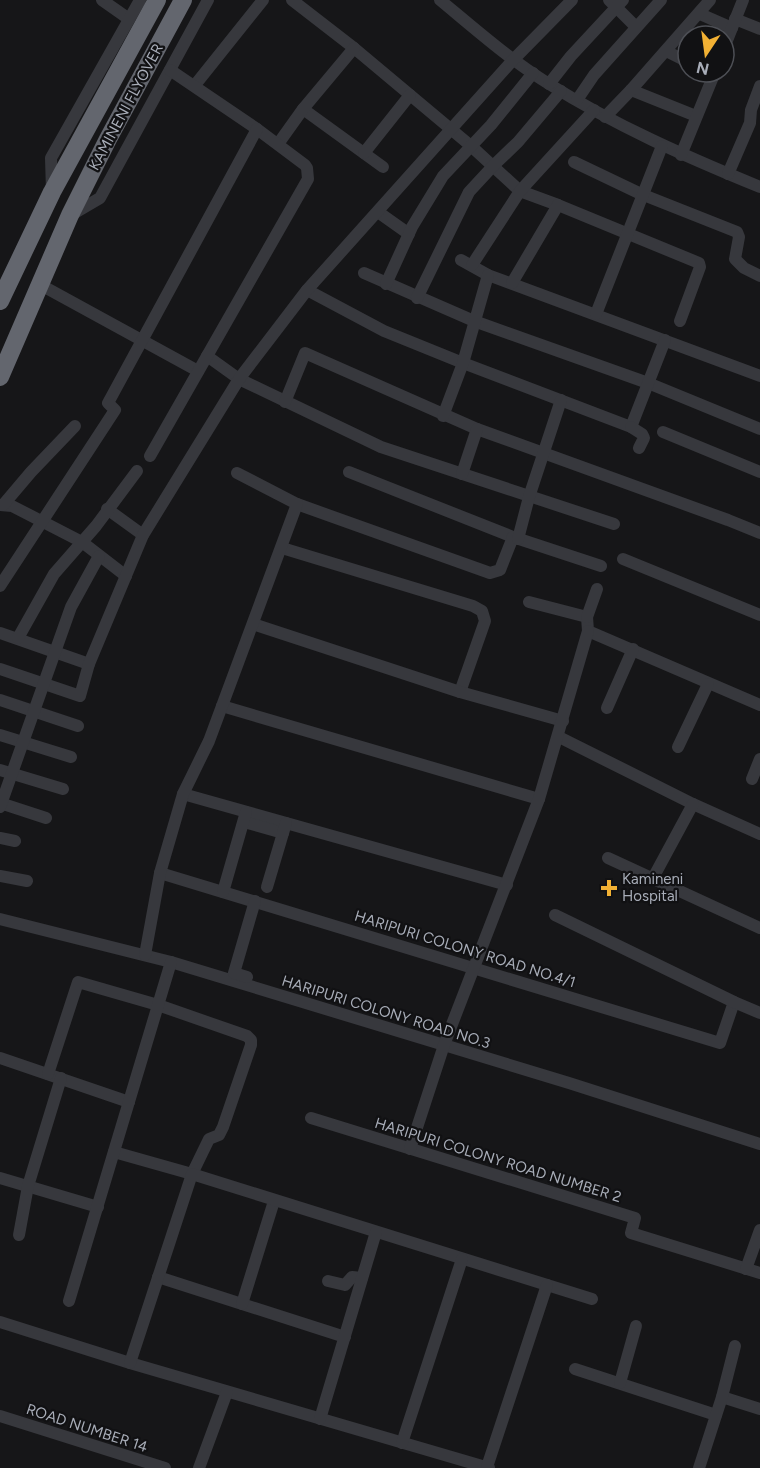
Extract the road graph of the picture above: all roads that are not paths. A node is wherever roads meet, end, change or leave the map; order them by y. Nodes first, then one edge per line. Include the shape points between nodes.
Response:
1 (102, 0) edge
2 (140, 0) edge
3 (157, 0) edge
4 (183, 0) edge
5 (208, 0) edge
6 (262, 0) edge
7 (292, 0) edge
8 (440, 0) edge
9 (572, 0) edge
10 (661, 0) edge
11 (710, 0) edge
12 (743, 0) edge
13 (616, 2) edge
14 (700, 14) junction
15 (129, 19) junction
16 (734, 23) junction
17 (636, 27) junction
18 (760, 29) edge
19 (354, 48) junction
20 (666, 51) junction
21 (676, 56) edge
22 (513, 60) junction
23 (170, 70) junction
24 (533, 73) junction
25 (549, 84) junction
26 (709, 84) edge
27 (195, 85) junction
28 (760, 86) edge
29 (631, 90) junction
30 (561, 91) junction
31 (410, 95) junction
32 (577, 100) junction
33 (303, 109) junction
34 (599, 114) junction
35 (696, 116) junction
36 (755, 124) edge
37 (257, 129) junction
38 (452, 129) junction
39 (278, 144) junction
40 (471, 146) junction
41 (662, 146) junction
42 (364, 153) junction
43 (681, 155) junction
44 (574, 162) dead end
45 (494, 165) junction
46 (383, 168) dead end
47 (728, 174) junction
48 (760, 187) edge
49 (520, 191) junction
50 (52, 192) junction
51 (641, 194) junction
52 (558, 205) junction
53 (378, 212) junction
54 (70, 215) junction
55 (409, 234) junction
56 (628, 234) junction
57 (364, 273) dead end
58 (488, 275) junction
59 (760, 276) edge
60 (512, 283) junction
61 (39, 284) junction
62 (386, 284) junction
63 (2, 288) edge
64 (307, 290) junction
65 (417, 298) junction
66 (596, 314) junction
67 (474, 321) junction
68 (680, 321) dead end
69 (665, 340) junction
70 (141, 341) junction
71 (207, 356) junction
72 (463, 363) junction
73 (198, 371) junction
74 (760, 376) edge
75 (0, 377) edge
76 (238, 379) junction
77 (648, 383) junction
78 (561, 400) junction
79 (285, 402) junction
80 (443, 416) junction
81 (75, 426) dead end
82 (631, 427) junction
83 (477, 429) junction
84 (760, 429) edge
85 (663, 432) dead end
86 (639, 448) dead end
87 (543, 453) junction
88 (150, 456) dead end
89 (137, 471) dead end
90 (349, 472) dead end
91 (760, 472) edge
92 (237, 473) dead end
93 (462, 474) junction
94 (529, 497) junction
95 (297, 504) junction
96 (2, 505) edge
97 (107, 509) junction
98 (41, 520) junction
99 (614, 524) dead end
100 (760, 533) edge
101 (143, 535) junction
102 (516, 538) junction
103 (82, 542) junction
104 (282, 548) junction
105 (99, 556) junction
106 (623, 559) dead end
107 (602, 566) dead end
108 (126, 576) junction
109 (0, 586) edge
110 (597, 589) dead end
111 (529, 602) dead end
112 (760, 615) edge
113 (587, 617) junction
114 (253, 624) junction
115 (588, 631) junction
116 (0, 633) edge
117 (18, 638) junction
118 (633, 650) junction
119 (55, 653) junction
120 (88, 664) junction
121 (0, 669) edge
122 (43, 684) junction
123 (708, 684) junction
124 (460, 692) junction
125 (0, 700) edge
126 (760, 705) edge
127 (222, 706) junction
128 (607, 708) dead end
129 (34, 712) junction
130 (563, 721) junction
131 (78, 726) dead end
132 (0, 735) edge
133 (559, 737) junction
134 (24, 741) junction
135 (678, 747) dead end
136 (71, 757) dead end
137 (760, 759) edge
138 (6, 772) edge
139 (752, 779) dead end
140 (63, 789) dead end
141 (183, 794) junction
142 (539, 800) junction
143 (693, 804) junction
144 (0, 805) edge
145 (245, 817) junction
146 (46, 818) dead end
147 (284, 828) junction
148 (760, 834) edge
149 (0, 838) edge
150 (15, 841) dead end
151 (608, 858) dead end
152 (159, 873) junction
153 (0, 876) edge
154 (653, 878) junction
155 (27, 882) dead end
156 (507, 885) junction
157 (267, 888) dead end
158 (223, 892) junction
159 (255, 901) junction
160 (555, 915) dead end
161 (0, 919) edge
162 (760, 928) edge
163 (145, 955) junction
164 (171, 963) junction
165 (473, 967) junction
166 (233, 977) junction
167 (270, 984) dead end
168 (734, 1002) junction
169 (158, 1005) junction
170 (760, 1013) edge
171 (444, 1045) junction
172 (0, 1058) edge
173 (48, 1074) junction
174 (61, 1078) junction
175 (129, 1102) junction
176 (311, 1118) dead end
177 (760, 1144) edge
178 (410, 1149) junction
179 (114, 1152) junction
180 (192, 1174) junction
181 (0, 1178) edge
182 (28, 1186) junction
183 (274, 1202) junction
184 (98, 1207) junction
185 (760, 1230) edge
186 (376, 1232) junction
187 (19, 1235) dead end
188 (462, 1259) junction
189 (746, 1269) junction
190 (760, 1273) edge
191 (158, 1276) junction
192 (362, 1278) junction
193 (328, 1281) dead end
194 (547, 1285) junction
195 (592, 1299) dead end
196 (69, 1301) dead end
197 (242, 1304) junction
198 (0, 1322) edge
199 (636, 1326) dead end
200 (345, 1337) junction
201 (735, 1346) dead end
202 (130, 1363) junction
203 (575, 1369) dead end
204 (620, 1383) junction
205 (227, 1392) junction
206 (722, 1397) junction
207 (760, 1409) edge
208 (716, 1415) junction
209 (0, 1416) edge
210 (320, 1419) junction
211 (402, 1443) junction
212 (165, 1468) edge
213 (199, 1468) edge
214 (488, 1468) edge
215 (699, 1468) edge

1 - 15 street
2 - 15 street
3 - 50 highway, KAMINENI FLYOVER
4 - 54 highway, KAMINENI FLYOVER
5 - 23 street
6 - 27 street
7 - 19 street
8 - 22 street
9 - 22 street
10 - 17 street
11 - 14 street
12 - 16 street
13 - 17 street
13 - 25 street
14 - 16 street
14 - 20 street
15 - 50 street via 51,158
16 - 18 street
17 - 32 street
19 - 31 street
19 - 33 street
20 - 21 street
20 - 29 street
22 - 24 street
22 - 38 street
23 - 27 street
23 - 54 street via 100,198
24 - 25 street
24 - 40 street
25 - 30 street
26 - 35 street
27 - 37 street
28 - 36 street via 751,110
29 - 34 street
29 - 35 street
30 - 32 street
30 - 45 street
31 - 38 street
31 - 42 street
32 - 34 street
33 - 39 street
33 - 42 street
34 - 41 street
34 - 49 street
35 - 43 street
36 - 47 street
37 - 39 street
37 - 70 street
38 - 40 street
38 - 53 street
39 - 71 street via 307,168 308,179
40 - 45 street
40 - 55 street via 443,176
41 - 43 street
41 - 51 street
42 - 46 street
43 - 47 street
44 - 51 street
45 - 49 street
45 - 65 street via 469,192
47 - 48 street
49 - 52 street
49 - 58 street via 466,263
50 - 63 highway, KAMINENI FLYOVER
51 - 56 street
51 - 59 street via 736,232 739,237 735,259
52 - 56 street
52 - 60 street
53 - 55 street
53 - 64 street
54 - 61 highway, KAMINENI FLYOVER
55 - 62 street
56 - 66 street
56 - 68 street via 699,262
57 - 62 street
58 - 60 street
58 - 67 street
60 - 66 street
61 - 70 street
61 - 75 highway, KAMINENI FLYOVER
62 - 65 street
64 - 72 street via 384,331
64 - 76 street
65 - 67 street
66 - 69 street
67 - 72 street
67 - 77 street
69 - 74 street
69 - 77 street
70 - 73 street
70 - 98 street via 108,403 115,410
71 - 73 street
71 - 76 street
72 - 78 street
72 - 80 street
73 - 88 street
76 - 79 street
76 - 101 street
77 - 82 street
77 - 84 street
78 - 82 street
78 - 87 street
79 - 80 street via 305,353
79 - 93 street via 381,447
80 - 83 street
81 - 96 street
82 - 86 street via 644,438
83 - 87 street
83 - 93 street
85 - 91 street
87 - 94 street
87 - 100 street
89 - 97 street
90 - 102 street
92 - 95 street
93 - 94 street
94 - 99 street
94 - 102 street
95 - 102 street via 490,573 500,570
95 - 104 street
96 - 98 street
97 - 101 street
97 - 103 street
98 - 103 street
98 - 109 street
101 - 108 street
102 - 107 street
103 - 105 street
103 - 117 street via 54,574
104 - 114 street
104 - 124 street via 482,611 485,621
105 - 108 street
105 - 119 street via 71,607
106 - 112 street
108 - 120 street
110 - 113 street
111 - 113 street
113 - 115 street
114 - 124 street
114 - 127 street
115 - 118 street
115 - 130 street
116 - 117 street
117 - 119 street
118 - 123 street
118 - 128 street
119 - 120 street
119 - 122 street
120 - 122 street via 80,696
121 - 122 street
122 - 129 street
123 - 126 street
123 - 135 street
124 - 130 street
125 - 129 street
127 - 141 street
127 - 142 street
129 - 131 street
129 - 134 street
130 - 133 street
132 - 134 street
133 - 142 street
133 - 143 street
134 - 136 street
134 - 138 street
137 - 139 street
138 - 140 street
138 - 144 street
141 - 145 street
141 - 152 street
142 - 156 street
143 - 148 street
143 - 154 street
144 - 146 street
145 - 147 street
145 - 158 street
147 - 156 street
147 - 157 street
149 - 150 street
151 - 154 street
152 - 158 street, HARIPURI COLONY ROAD NO.4/1
152 - 163 street
153 - 155 street
154 - 162 street
156 - 165 street
158 - 159 street, HARIPURI COLONY ROAD NO.4/1
159 - 165 street, HARIPURI COLONY ROAD NO.4/1
159 - 166 street
160 - 168 street
161 - 163 street, HARIPURI COLONY ROAD NO.3
163 - 164 street, HARIPURI COLONY ROAD NO.3
164 - 166 street, HARIPURI COLONY ROAD NO.3
164 - 169 street
165 - 168 street, HARIPURI COLONY ROAD NO.4/1 via 720,1042
165 - 171 street
166 - 167 street
166 - 171 street, HARIPURI COLONY ROAD NO.3
168 - 170 street
169 - 173 street via 78,982
169 - 175 street
169 - 180 street via 251,1040 223,1127 219,1135 209,1139
171 - 177 street, HARIPURI COLONY ROAD NO.3
171 - 178 street
172 - 173 street
173 - 174 street
174 - 175 street
174 - 182 street
175 - 179 street
176 - 178 street, HARIPURI COLONY ROAD NUMBER 2
178 - 189 street, HARIPURI COLONY ROAD NUMBER 2 via 635,1218 631,1233
179 - 180 street
179 - 184 street
180 - 183 street
180 - 191 street
181 - 182 street
182 - 184 street
182 - 187 street
183 - 186 street
183 - 197 street
184 - 196 street
185 - 189 street
186 - 188 street
186 - 192 street
188 - 194 street
188 - 211 street
189 - 190 street, HARIPURI COLONY ROAD NUMBER 2
191 - 197 street
191 - 202 street
192 - 193 street via 352,1277 345,1285
192 - 200 street
194 - 195 street
194 - 214 street
197 - 200 street
198 - 202 street
199 - 204 street
200 - 210 street
201 - 206 street
202 - 205 street
203 - 204 street
204 - 208 street
205 - 210 street
205 - 213 street
206 - 207 street
206 - 208 street
208 - 215 street
209 - 212 street, ROAD NUMBER 14
210 - 211 street
211 - 214 street

